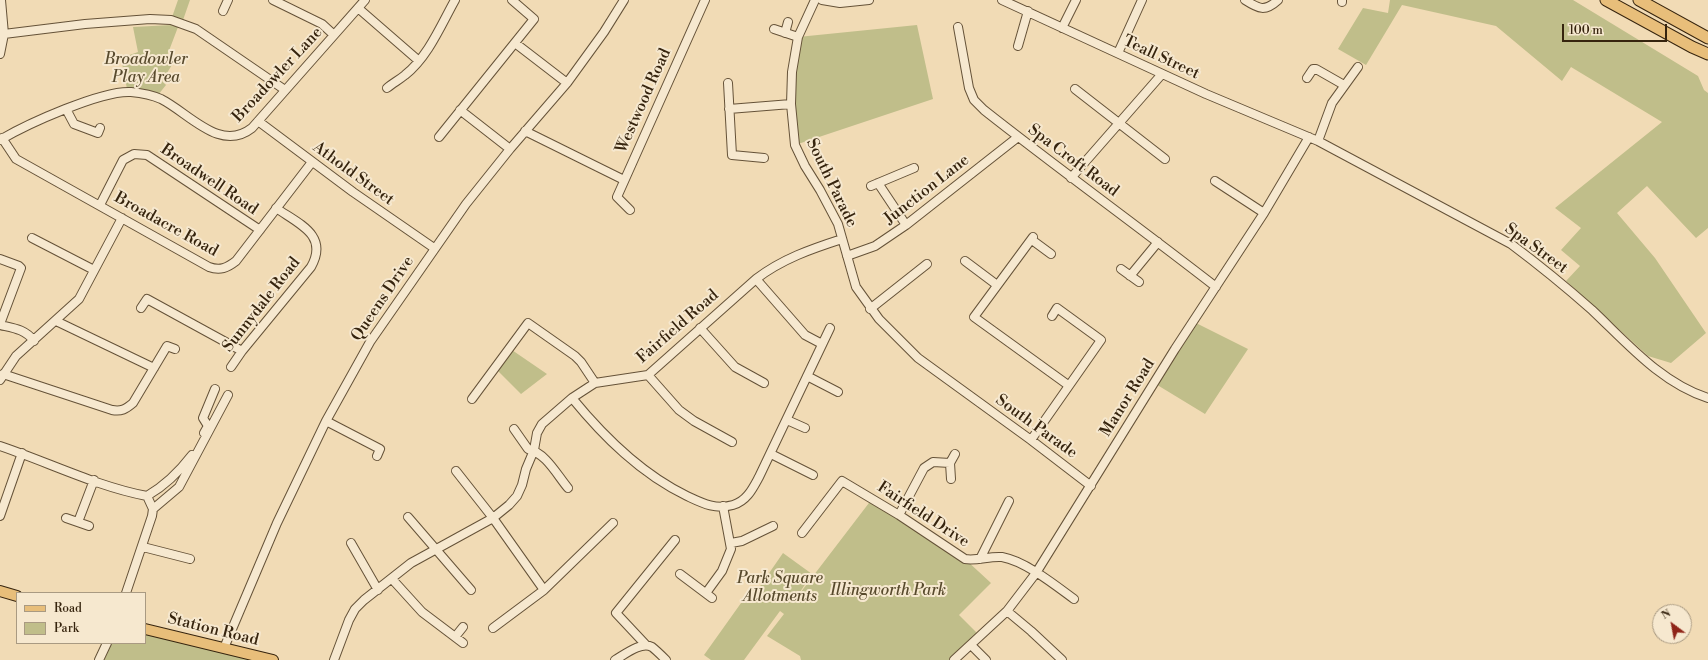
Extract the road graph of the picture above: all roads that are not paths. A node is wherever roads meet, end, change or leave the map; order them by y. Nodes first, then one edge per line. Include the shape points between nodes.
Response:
1 (1, 0) edge
2 (228, 0) edge
3 (272, 0) edge
4 (365, 0) edge
5 (456, 0) edge
6 (512, 0) edge
7 (624, 0) edge
8 (705, 0) edge
9 (815, 0) edge
10 (822, 0) edge
11 (869, 0) edge
12 (1002, 0) edge
13 (1076, 0) edge
14 (1142, 0) edge
15 (1245, 0) edge
16 (1278, 0) edge
17 (1606, 0) edge
18 (1639, 0) edge
19 (358, 8) junction
20 (223, 11) dead end
21 (1028, 11) junction
22 (788, 22) dead end
23 (958, 27) dead end
24 (1062, 28) junction
25 (774, 29) dead end
26 (785, 32) junction
27 (4, 34) junction
28 (334, 35) junction
29 (798, 37) junction
30 (1708, 38) edge
31 (1017, 41) dead end
32 (515, 42) junction
33 (1118, 53) junction
34 (0, 54) edge
35 (1708, 54) edge
36 (419, 61) junction
37 (1358, 67) dead end
38 (1162, 74) junction
39 (1307, 78) dead end
40 (567, 83) junction
41 (728, 83) dead end
42 (1344, 86) junction
43 (385, 88) dead end
44 (1075, 89) dead end
45 (285, 90) junction
46 (791, 104) junction
47 (730, 108) junction
48 (66, 109) junction
49 (460, 110) junction
50 (258, 121) junction
51 (1119, 123) junction
52 (100, 128) dead end
53 (525, 131) junction
54 (439, 137) dead end
55 (1018, 137) junction
56 (1309, 137) junction
57 (1, 139) edge
58 (1318, 141) junction
59 (510, 148) junction
60 (764, 158) dead end
61 (1165, 160) dead end
62 (312, 162) junction
63 (914, 168) dead end
64 (1071, 178) junction
65 (624, 180) junction
66 (1214, 181) dead end
67 (100, 205) junction
68 (276, 208) junction
69 (630, 210) dead end
70 (1264, 213) junction
71 (122, 218) junction
72 (906, 225) junction
73 (260, 230) junction
74 (32, 238) dead end
75 (842, 239) junction
76 (1158, 242) junction
77 (434, 248) junction
78 (1051, 254) dead end
79 (847, 256) junction
80 (0, 259) edge
81 (965, 261) dead end
82 (927, 264) dead end
83 (1121, 269) dead end
84 (94, 270) junction
85 (1130, 276) junction
86 (756, 279) junction
87 (1139, 282) dead end
88 (997, 285) junction
89 (1216, 286) junction
90 (141, 308) dead end
91 (870, 309) junction
92 (1052, 316) dead end
93 (56, 321) junction
94 (0, 324) edge
95 (700, 328) junction
96 (830, 328) dead end
97 (34, 341) junction
98 (822, 344) junction
99 (175, 349) dead end
100 (242, 352) junction
101 (231, 367) dead end
102 (154, 368) junction
103 (648, 375) junction
104 (807, 376) junction
105 (2, 377) edge
106 (595, 382) junction
107 (764, 383) dead end
108 (1068, 385) junction
109 (215, 389) dead end
110 (838, 392) dead end
111 (228, 395) dead end
112 (572, 398) junction
113 (1707, 398) edge
114 (472, 399) dead end
115 (787, 420) junction
116 (326, 421) junction
117 (514, 428) dead end
118 (805, 428) dead end
119 (1031, 440) junction
120 (732, 442) dead end
121 (0, 446) edge
122 (534, 450) junction
123 (22, 453) junction
124 (771, 454) junction
125 (955, 454) dead end
126 (376, 456) dead end
127 (950, 463) junction
128 (456, 471) dead end
129 (813, 475) dead end
130 (951, 479) dead end
131 (94, 480) junction
132 (1091, 486) junction
133 (568, 488) dead end
134 (1005, 494) dead end
135 (147, 496) junction
136 (723, 506) junction
137 (153, 509) junction
138 (899, 515) junction
139 (0, 516) edge
140 (408, 517) dead end
141 (66, 518) dead end
142 (493, 518) junction
143 (78, 522) junction
144 (613, 523) dead end
145 (89, 526) dead end
146 (773, 526) dead end
147 (802, 533) dead end
148 (583, 539) dead end
149 (675, 540) dead end
150 (351, 543) dead end
151 (731, 543) junction
152 (143, 546) junction
153 (589, 546) junction
154 (435, 550) junction
155 (190, 559) dead end
156 (980, 559) junction
157 (1036, 573) junction
158 (680, 574) dead end
159 (392, 579) junction
160 (378, 590) junction
161 (471, 590) dead end
162 (544, 590) junction
163 (0, 591) edge
164 (126, 592) edge
165 (16, 596) edge
166 (1074, 599) dead end
167 (1007, 612) junction
168 (463, 627) dead end
169 (493, 628) dead end
170 (146, 629) edge
171 (455, 638) junction
172 (463, 643) dead end
173 (107, 644) edge
174 (646, 645) junction
175 (971, 645) junction
176 (224, 648) junction
177 (100, 660) edge
178 (273, 660) edge
179 (334, 660) edge
180 (615, 660) edge
181 (666, 660) edge
182 (954, 660) edge
183 (986, 660) edge
184 (1062, 660) edge

1 - 27 street
2 - 20 street
3 - 28 street via 322,24
4 - 19 street, Broadowler Lane
5 - 36 street
6 - 32 street via 534,19
7 - 40 street, Queens Drive
8 - 65 street, Westwood Road
9 - 29 street, South Parade
10 - 11 street via 840,3
12 - 21 street, Teall Street
13 - 24 street
14 - 33 street
15 - 16 street via 1265,8
17 - 35 highway
18 - 30 highway
19 - 28 street, Broadowler Lane
19 - 36 street
21 - 24 street, Teall Street
21 - 31 street
22 - 26 street
23 - 55 street, Spa Croft Road via 969,88 974,100
24 - 33 street, Teall Street
25 - 26 street
26 - 29 street
27 - 34 street
27 - 45 street via 85,24 171,20 196,29
28 - 45 street, Broadowler Lane
29 - 46 street, South Parade via 792,72
32 - 40 street
32 - 49 street
33 - 38 street, Teall Street
36 - 43 street via 405,75
37 - 42 street
38 - 51 street
38 - 56 street, Teall Street
39 - 42 street via 1312,65
40 - 53 street, Queens Drive
41 - 47 street
42 - 58 street via 1332,103
44 - 51 street
45 - 50 street, Broadowler Lane
46 - 47 street
46 - 75 street, South Parade via 795,145 838,224
47 - 60 street via 732,155
48 - 50 street, Broadowler Lane via 119,92 130,92 159,98 208,129 227,137 240,136
48 - 52 street via 74,124 98,133
48 - 57 street, Broadowler Lane
49 - 54 street
49 - 59 street
50 - 62 street, Athold Street
51 - 61 street
51 - 64 street
53 - 59 street, Queens Drive
53 - 65 street
55 - 64 street, Spa Croft Road
55 - 72 street, Junction Lane
56 - 58 street, Spa Street
56 - 70 street, Manor Road
57 - 67 street, Broadacre Road via 16,159
58 - 113 street, Spa Street via 1511,244 1581,301 1670,381
59 - 77 street, Queens Drive
62 - 68 street, Broadacre Road
62 - 77 street, Athold Street
63 - 72 street via 874,185
64 - 76 street, Spa Croft Road
65 - 69 street, Westwood Road via 617,197
66 - 70 street
67 - 71 street, Broadacre Road
67 - 73 street, Broadwell Road via 124,160 134,154 147,155
68 - 73 street, Broadacre Road
68 - 100 street, Sunnydale Road via 316,239 316,259
70 - 89 street, Manor Road
71 - 73 street, Broadacre Road via 216,269 229,266 236,261
71 - 84 street
72 - 79 street, Junction Lane via 875,246
74 - 84 street
75 - 79 street, South Parade
75 - 86 street, Fairfield Road via 784,260
76 - 85 street
76 - 89 street, Spa Croft Road
77 - 116 street, Queens Drive via 370,342
78 - 88 street via 1032,238
79 - 91 street, South Parade via 856,288
80 - 94 street via 19,266 20,271
81 - 88 street
82 - 91 street
83 - 85 street
84 - 93 street via 79,299
85 - 87 street
86 - 95 street, Fairfield Road
86 - 98 street via 805,335
88 - 108 street via 974,317
89 - 132 street, Manor Road
90 - 100 street via 147,299
91 - 119 street, South Parade via 918,358
92 - 108 street via 1057,308 1101,340
93 - 97 street
93 - 102 street
94 - 97 street via 19,329
95 - 103 street, Fairfield Road
95 - 107 street via 735,367
96 - 98 street
97 - 105 street via 16,356
98 - 104 street
99 - 102 street via 167,346
100 - 101 street, Sunnydale Road
102 - 105 street via 133,402 127,409 119,412
103 - 106 street, Fairfield Road
103 - 120 street via 679,410
104 - 110 street
104 - 115 street
106 - 112 street, Fairfield Road
106 - 114 street via 582,362 528,323
108 - 119 street
109 - 135 street via 203,418 208,426 195,452 169,481
111 - 137 street via 179,487
112 - 122 street, Fairfield Road via 542,424 537,433
112 - 136 street via 621,452 652,476 705,505
115 - 118 street
115 - 124 street
116 - 126 street via 380,449
116 - 176 street, Queens Drive via 277,523
117 - 122 street via 528,449
119 - 132 street, South Parade
121 - 123 street
122 - 133 street via 542,455
122 - 142 street, Fairfield Road via 517,496
123 - 131 street
123 - 139 street
124 - 129 street
124 - 136 street via 750,493 734,505
125 - 127 street
127 - 130 street
127 - 138 street via 933,462 924,468
128 - 142 street
131 - 135 street
131 - 143 street
132 - 157 street, Manor Road
134 - 156 street via 1011,504
135 - 137 street
136 - 151 street
137 - 152 street
138 - 147 street, Fairfield Drive via 842,481
138 - 156 street, Fairfield Drive via 965,559
140 - 154 street
141 - 143 street
142 - 154 street, Fairfield Road
142 - 162 street
143 - 145 street
144 - 153 street
146 - 151 street via 742,541
148 - 153 street
149 - 174 street via 616,612
150 - 160 street
151 - 158 street via 729,556 709,595
152 - 155 street
152 - 164 street
153 - 162 street
154 - 159 street, Fairfield Road
154 - 161 street
156 - 157 street, Fairfield Drive via 1010,559
157 - 166 street, Fairfield Drive
157 - 167 street, Manor Road
159 - 160 street, Fairfield Road
159 - 171 street via 422,612
160 - 179 street, Fairfield Road via 355,609
162 - 169 street via 502,616
163 - 165 main road
167 - 175 street, Manor Road
167 - 184 street
168 - 171 street
170 - 176 main road, Station Road
171 - 172 street
173 - 177 street
174 - 180 street
174 - 181 street
175 - 182 street, Manor Road
175 - 183 street
176 - 178 main road, Station Road

